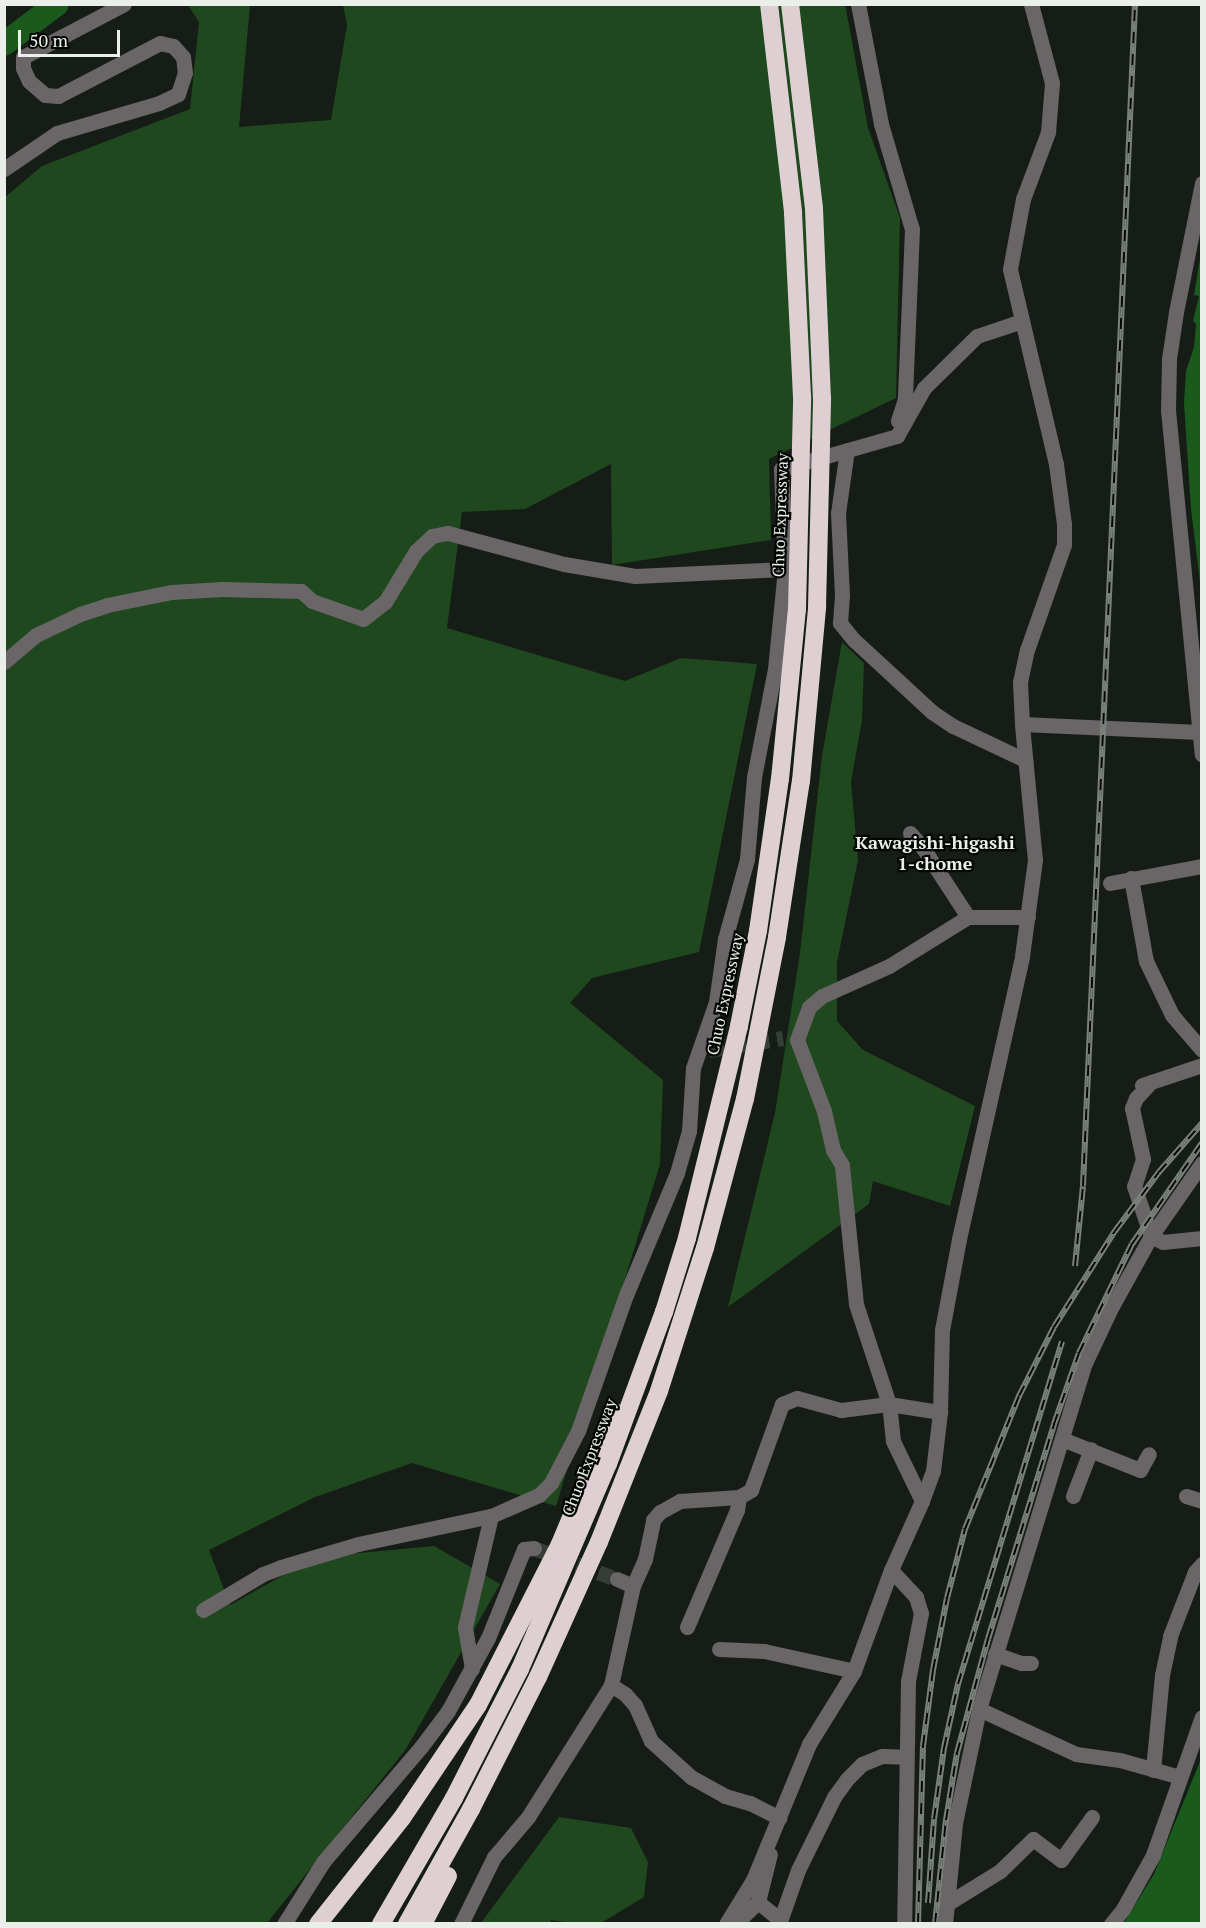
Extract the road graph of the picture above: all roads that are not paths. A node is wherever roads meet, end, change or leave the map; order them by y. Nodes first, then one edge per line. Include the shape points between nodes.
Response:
1 (124, 4) edge
2 (769, 4) edge
3 (790, 4) edge
4 (858, 4) edge
5 (1031, 4) edge
6 (4, 170) edge
7 (1202, 183) edge
8 (1022, 321) junction
9 (884, 441) junction
10 (847, 450) junction
11 (785, 569) junction
12 (4, 662) edge
13 (1022, 724) junction
14 (1199, 732) junction
15 (1202, 754) edge
16 (1025, 760) junction
17 (910, 833) dead end
18 (1202, 866) edge
19 (1131, 878) junction
20 (1110, 883) dead end
21 (968, 917) junction
22 (1028, 917) junction
23 (777, 938) junction
24 (1202, 1050) edge
25 (1202, 1065) edge
26 (718, 1118) junction
27 (1202, 1163) edge
28 (1151, 1236) junction
29 (1202, 1238) edge
30 (889, 1404) junction
31 (940, 1412) junction
32 (1062, 1439) junction
33 (1091, 1449) junction
34 (1149, 1454) dead end
35 (1073, 1496) dead end
36 (1186, 1496) dead end
37 (740, 1497) junction
38 (922, 1501) junction
39 (1202, 1502) edge
40 (491, 1516) junction
41 (534, 1548) dead end
42 (1202, 1564) edge
43 (891, 1570) junction
44 (617, 1579) tunnel mouth
45 (633, 1586) junction
46 (203, 1610) dead end
47 (687, 1627) dead end
48 (719, 1649) dead end
49 (995, 1654) junction
50 (1031, 1663) dead end
51 (472, 1669) junction
52 (854, 1671) junction
53 (611, 1685) junction
54 (979, 1709) junction
55 (1202, 1718) edge
56 (906, 1756) junction
57 (1153, 1770) junction
58 (1180, 1777) junction
59 (1092, 1816) dead end
60 (778, 1818) junction
61 (767, 1845) junction
62 (758, 1902) junction
63 (945, 1905) junction
64 (780, 1922) edge
65 (284, 1923) edge
66 (318, 1923) edge
67 (381, 1923) edge
68 (407, 1923) edge
69 (423, 1923) edge
70 (461, 1923) edge
71 (726, 1923) edge
72 (735, 1923) edge
73 (904, 1923) edge
74 (945, 1923) edge
75 (1111, 1923) edge

1 - 6 street via 23,57 29,81 45,94 58,96 160,43 173,46 183,57 185,73 178,94 57,133
2 - 26 highway, Chuo Expressway, bridge via 793,213 802,397 797,609 780,778 758,931
3 - 23 highway, bridge via 814,209 822,398 817,608 801,781
4 - 9 street via 880,124 912,229 905,399 897,423
5 - 8 street via 1052,82 1048,132 1023,199 1010,268
7 - 14 street via 1174,323 1168,410
8 - 9 street via 977,336 924,388 897,436
8 - 13 street via 1056,464 1064,545 1027,650 1020,682
9 - 10 street
10 - 11 street via 781,469
10 - 16 street via 838,513 840,623 932,712
11 - 12 street via 635,576 564,564 448,533 432,536 416,551 385,602 363,619 312,601 301,591 171,592 80,614 36,635
11 - 40 street via 775,669 754,777 747,859 724,939 717,1002 704,1049 693,1068 688,1131 677,1173 626,1295 578,1431 551,1483 539,1495
13 - 14 street
13 - 16 street
14 - 15 street
16 - 22 street via 1035,860
17 - 21 street
18 - 19 street
19 - 20 street
19 - 24 street via 1146,961 1172,1015
21 - 22 street
21 - 30 street via 889,966 822,996 809,1007 790,1039 824,1111 833,1150 842,1165 856,1304
22 - 31 street via 942,1330
23 - 68 highway via 727,1172 658,1391 600,1542 538,1677
23 - 69 highway via 769,1015 754,1096 715,1248 668,1395 574,1623
25 - 28 street via 1147,1083 1132,1108 1143,1159 1134,1186
26 - 66 highway via 625,1385 565,1533 529,1609 478,1705 431,1779
26 - 67 highway, Chuo Expressway via 664,1312 579,1537 487,1734
27 - 28 street
28 - 29 street via 1163,1242
28 - 32 street via 1085,1363
30 - 31 street
30 - 37 street via 841,1410 797,1398 782,1404 752,1490
30 - 38 street via 893,1441
31 - 38 street via 933,1470
32 - 33 street
32 - 49 street
33 - 34 street via 1140,1470
33 - 35 street
36 - 39 street
37 - 45 street via 680,1501 660,1512 653,1520 645,1559
37 - 47 street
38 - 43 street
40 - 46 street via 368,1541 281,1567
40 - 51 street via 465,1628
41 - 51 street via 524,1550
42 - 57 street via 1195,1572 1170,1636 1162,1675
43 - 52 street
43 - 56 street via 916,1597 921,1613 908,1681
44 - 45 street
45 - 53 street
48 - 52 street via 764,1651
49 - 50 street
49 - 54 street
51 - 65 street via 448,1711 324,1862
52 - 60 street via 809,1744
53 - 60 street via 635,1705 651,1741 691,1777
53 - 70 street via 528,1817 494,1857
54 - 57 street via 1076,1754 1120,1760
54 - 63 street via 955,1823
55 - 58 street
56 - 64 street via 882,1756 862,1764 847,1779 798,1870
56 - 73 street
57 - 58 street
58 - 75 street via 1153,1855 1123,1910
59 - 63 street via 1061,1860 1033,1839 1000,1871
60 - 61 street
61 - 62 street via 770,1857
61 - 71 street via 753,1880
62 - 64 street
62 - 72 street
63 - 74 street

